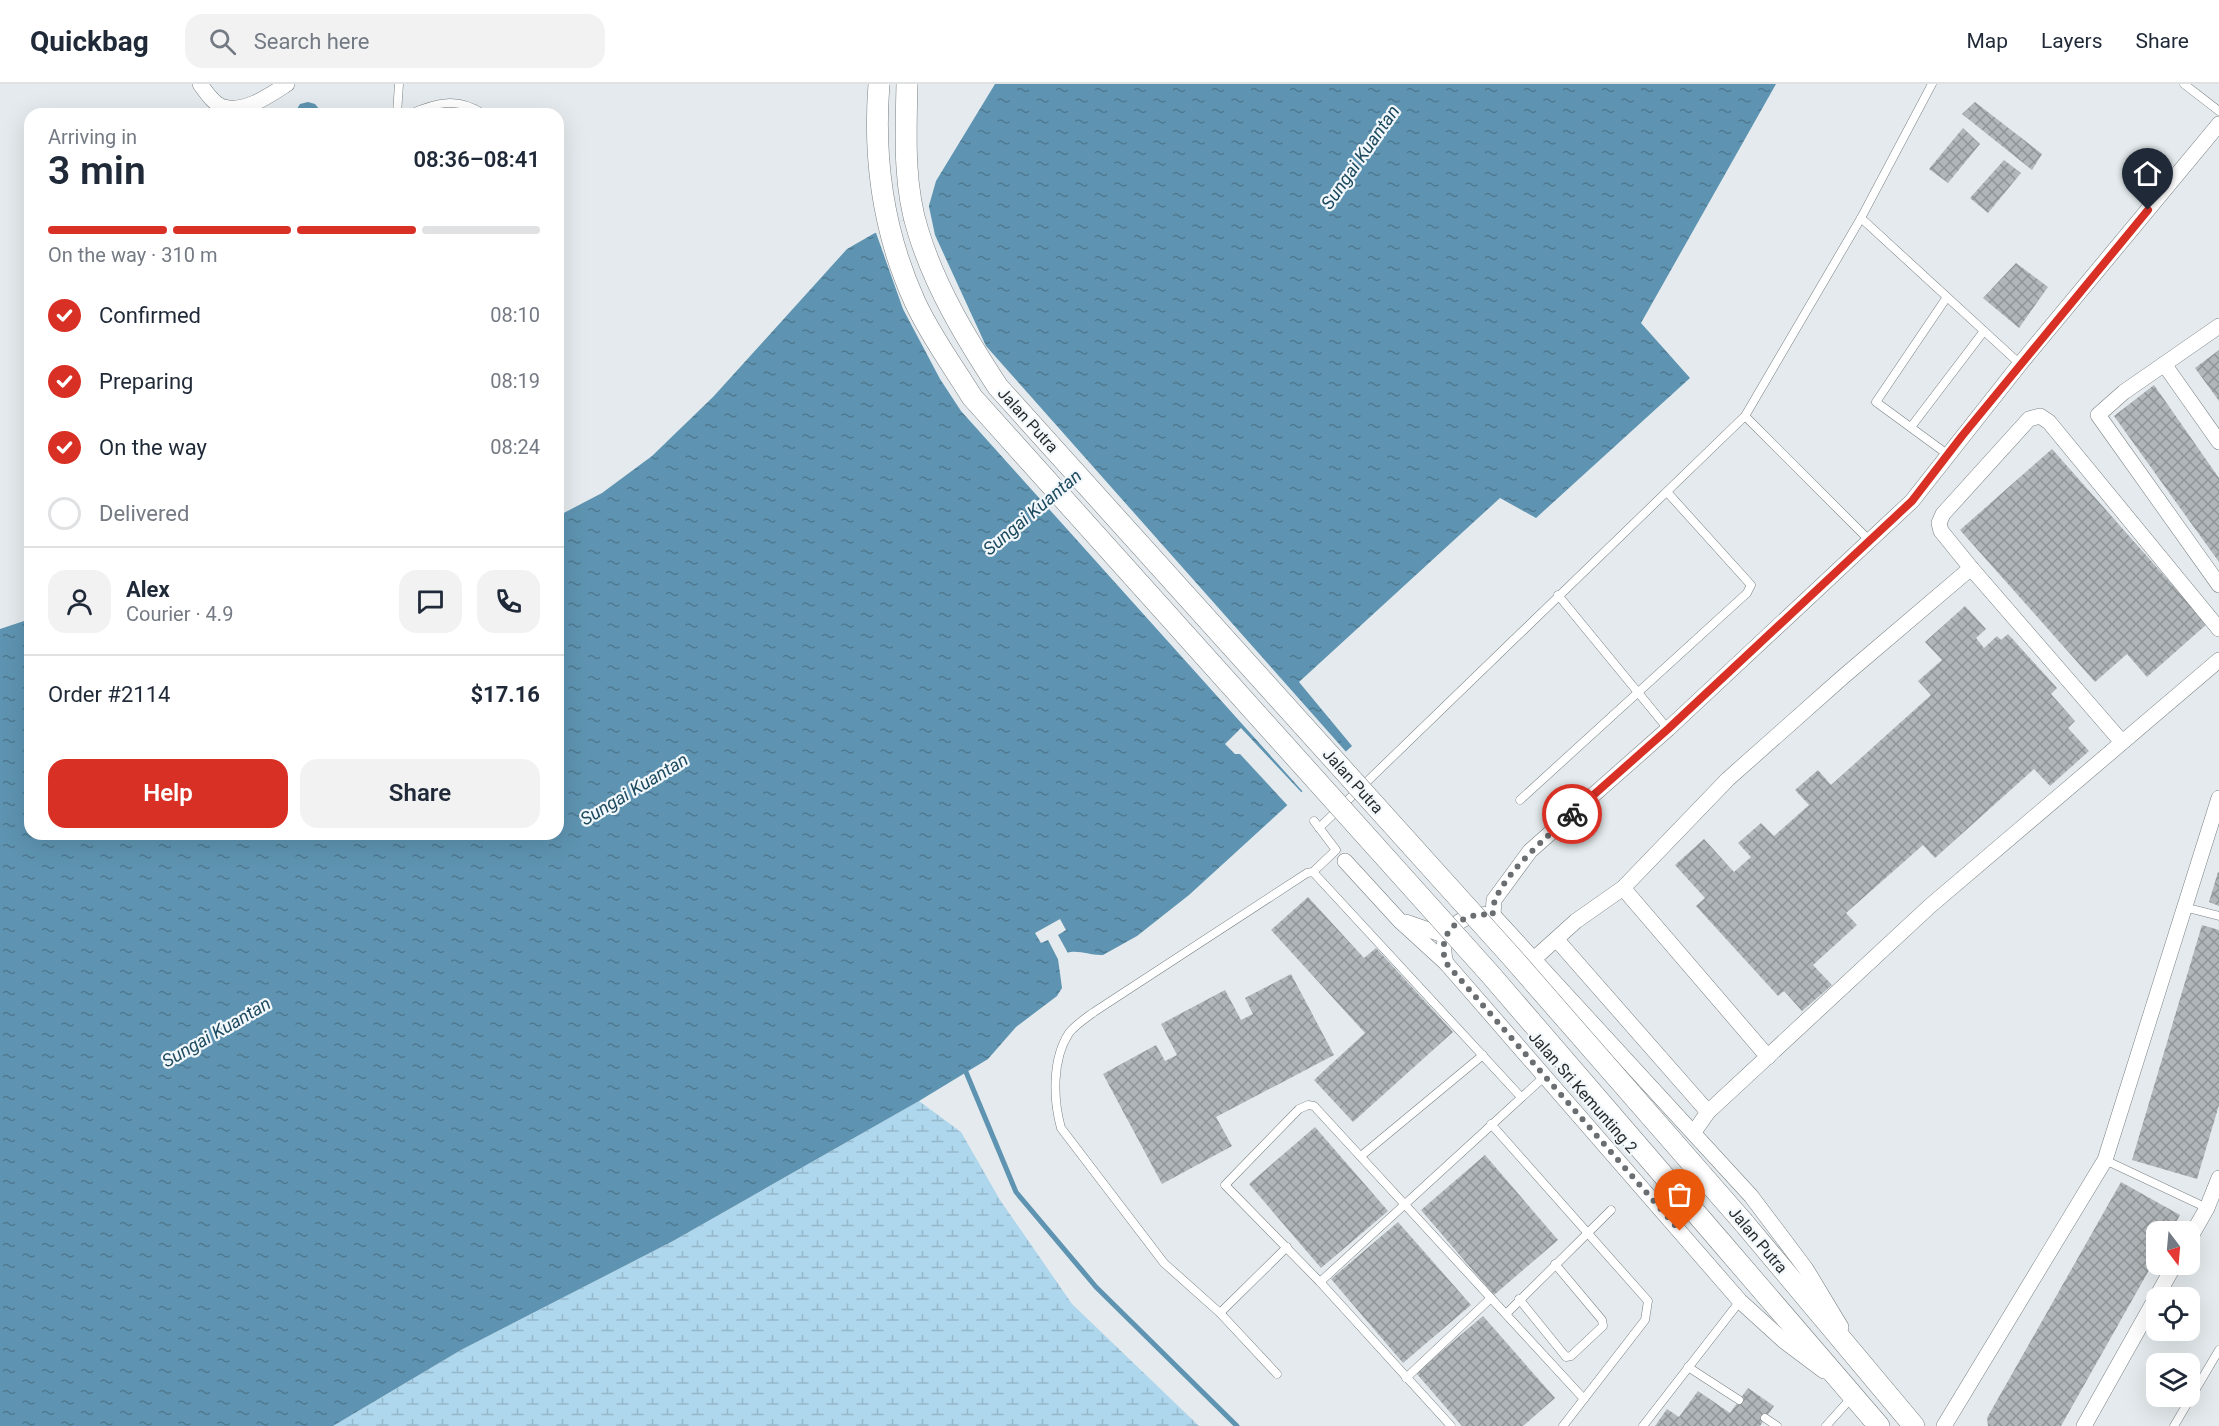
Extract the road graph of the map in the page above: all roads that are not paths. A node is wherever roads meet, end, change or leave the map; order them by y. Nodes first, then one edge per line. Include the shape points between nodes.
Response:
1 (200, 84) edge
2 (286, 84) edge
3 (399, 84) edge
4 (879, 84) edge
5 (907, 84) edge
6 (1932, 84) edge
7 (2184, 84) edge
8 (397, 108) edge
9 (423, 108) edge
10 (474, 108) edge
11 (2219, 111) edge
12 (2219, 124) edge
13 (1861, 218) junction
14 (1947, 297) junction
15 (2219, 326) edge
16 (1984, 331) junction
17 (2020, 364) junction
18 (2164, 364) junction
19 (1745, 416) junction
20 (1911, 427) junction
21 (2219, 442) edge
22 (1947, 454) junction
23 (1667, 492) junction
24 (1871, 542) junction
25 (1971, 568) junction
26 (2219, 585) edge
27 (1558, 595) junction
28 (2219, 629) edge
29 (2219, 660) edge
30 (1638, 693) junction
31 (1668, 729) junction
32 (2121, 741) junction
33 (2219, 798) edge
34 (1520, 800) dead end
35 (1340, 856) junction
36 (1313, 872) junction
37 (1623, 888) junction
38 (2184, 907) junction
39 (1493, 915) junction
40 (2219, 916) edge
41 (1400, 921) junction
42 (1446, 936) junction
43 (1557, 940) junction
44 (1535, 958) junction
45 (1446, 963) junction
46 (1483, 1055) junction
47 (1768, 1057) junction
48 (1545, 1076) junction
49 (1521, 1097) junction
50 (1708, 1112) junction
51 (1491, 1124) junction
52 (1694, 1132) junction
53 (1361, 1156) junction
54 (2105, 1160) junction
55 (2219, 1178) edge
56 (1404, 1203) junction
57 (2207, 1208) junction
58 (1611, 1209) dead end
59 (2200, 1221) edge
60 (1589, 1233) junction
61 (1287, 1247) junction
62 (1555, 1264) junction
63 (2169, 1275) edge
64 (1320, 1282) junction
65 (1491, 1298) junction
66 (1519, 1299) junction
67 (1740, 1300) junction
68 (1220, 1313) junction
69 (1506, 1314) junction
70 (2219, 1350) edge
71 (1689, 1367) junction
72 (1869, 1373) junction
73 (1277, 1374) dead end
74 (1406, 1378) junction
75 (1852, 1393) junction
76 (1584, 1399) junction
77 (1739, 1400) dead end
78 (1766, 1418) dead end
79 (1451, 1426) edge
80 (1563, 1426) edge
81 (1643, 1426) edge
82 (1777, 1426) edge
83 (1826, 1426) edge
84 (1879, 1426) edge
85 (1914, 1426) edge
86 (1944, 1426) edge
87 (2084, 1426) edge
88 (2174, 1426) edge

1 - 2 street via 210,98 224,107 244,106 270,96
3 - 8 lane
4 - 75 main road, Jalan Putra, bridge via 875,126 880,189 892,246 916,304 972,397 1490,974
5 - 72 main road, Jalan Putra, bridge via 905,150 917,229 964,334 998,387 1510,955
6 - 13 lane
7 - 11 lane
9 - 10 lane via 432,104 468,104
12 - 17 street
13 - 14 lane
13 - 19 lane
14 - 16 lane
14 - 20 lane via 1876,402
15 - 18 street
16 - 17 lane
16 - 20 lane
17 - 22 street
18 - 21 street
18 - 26 street via 2098,415
19 - 23 lane
19 - 24 lane
20 - 22 lane
22 - 24 street via 1912,501
23 - 27 lane
23 - 30 lane via 1751,585 1747,593
24 - 31 street
25 - 28 street via 1941,531 1943,514 2029,419 2040,416 2049,422
25 - 32 street
25 - 37 street via 1728,779
27 - 30 lane
27 - 35 lane via 1317,824
29 - 32 street
30 - 31 lane
30 - 34 lane
31 - 39 street via 1530,851 1494,900
32 - 47 street via 1930,906
33 - 38 street
35 - 36 lane
35 - 41 street, Jalan Sri Kemunting 2
36 - 46 lane
36 - 68 lane via 1094,1012 1071,1031 1061,1054 1055,1107 1060,1128 1164,1263
37 - 43 street via 1576,921
37 - 47 street
38 - 40 lane
38 - 54 street
39 - 42 street via 1466,917
39 - 44 street
41 - 42 street
41 - 45 street, Jalan Sri Kemunting 2
42 - 45 street
43 - 44 street
43 - 50 street
44 - 52 street
45 - 48 street, Jalan Sri Kemunting 2
46 - 49 lane
46 - 53 lane
47 - 50 street
48 - 49 lane
48 - 67 street, Jalan Sri Kemunting 2
49 - 51 lane
50 - 52 street
51 - 56 lane
51 - 60 lane
52 - 72 street via 1751,1196 1806,1269
53 - 56 lane
53 - 61 lane via 1314,1106 1308,1105 1299,1109 1225,1185
54 - 57 lane
54 - 86 street
55 - 57 street
56 - 64 lane
56 - 65 lane
57 - 59 street
58 - 60 lane
60 - 62 lane
60 - 76 lane via 1648,1301 1645,1320
61 - 64 lane
61 - 68 lane
62 - 66 lane
62 - 66 lane via 1603,1326 1566,1357
63 - 87 street
64 - 74 lane
65 - 69 lane
65 - 74 lane
66 - 69 lane
67 - 71 lane
67 - 75 street, Jalan Sri Kemunting 2 via 1784,1341
68 - 73 lane
69 - 76 lane
70 - 88 lane
71 - 77 lane
71 - 81 lane
72 - 85 main road, Jalan Putra
74 - 79 lane
75 - 83 lane
75 - 84 main road, Jalan Putra
76 - 80 lane
78 - 82 lane

